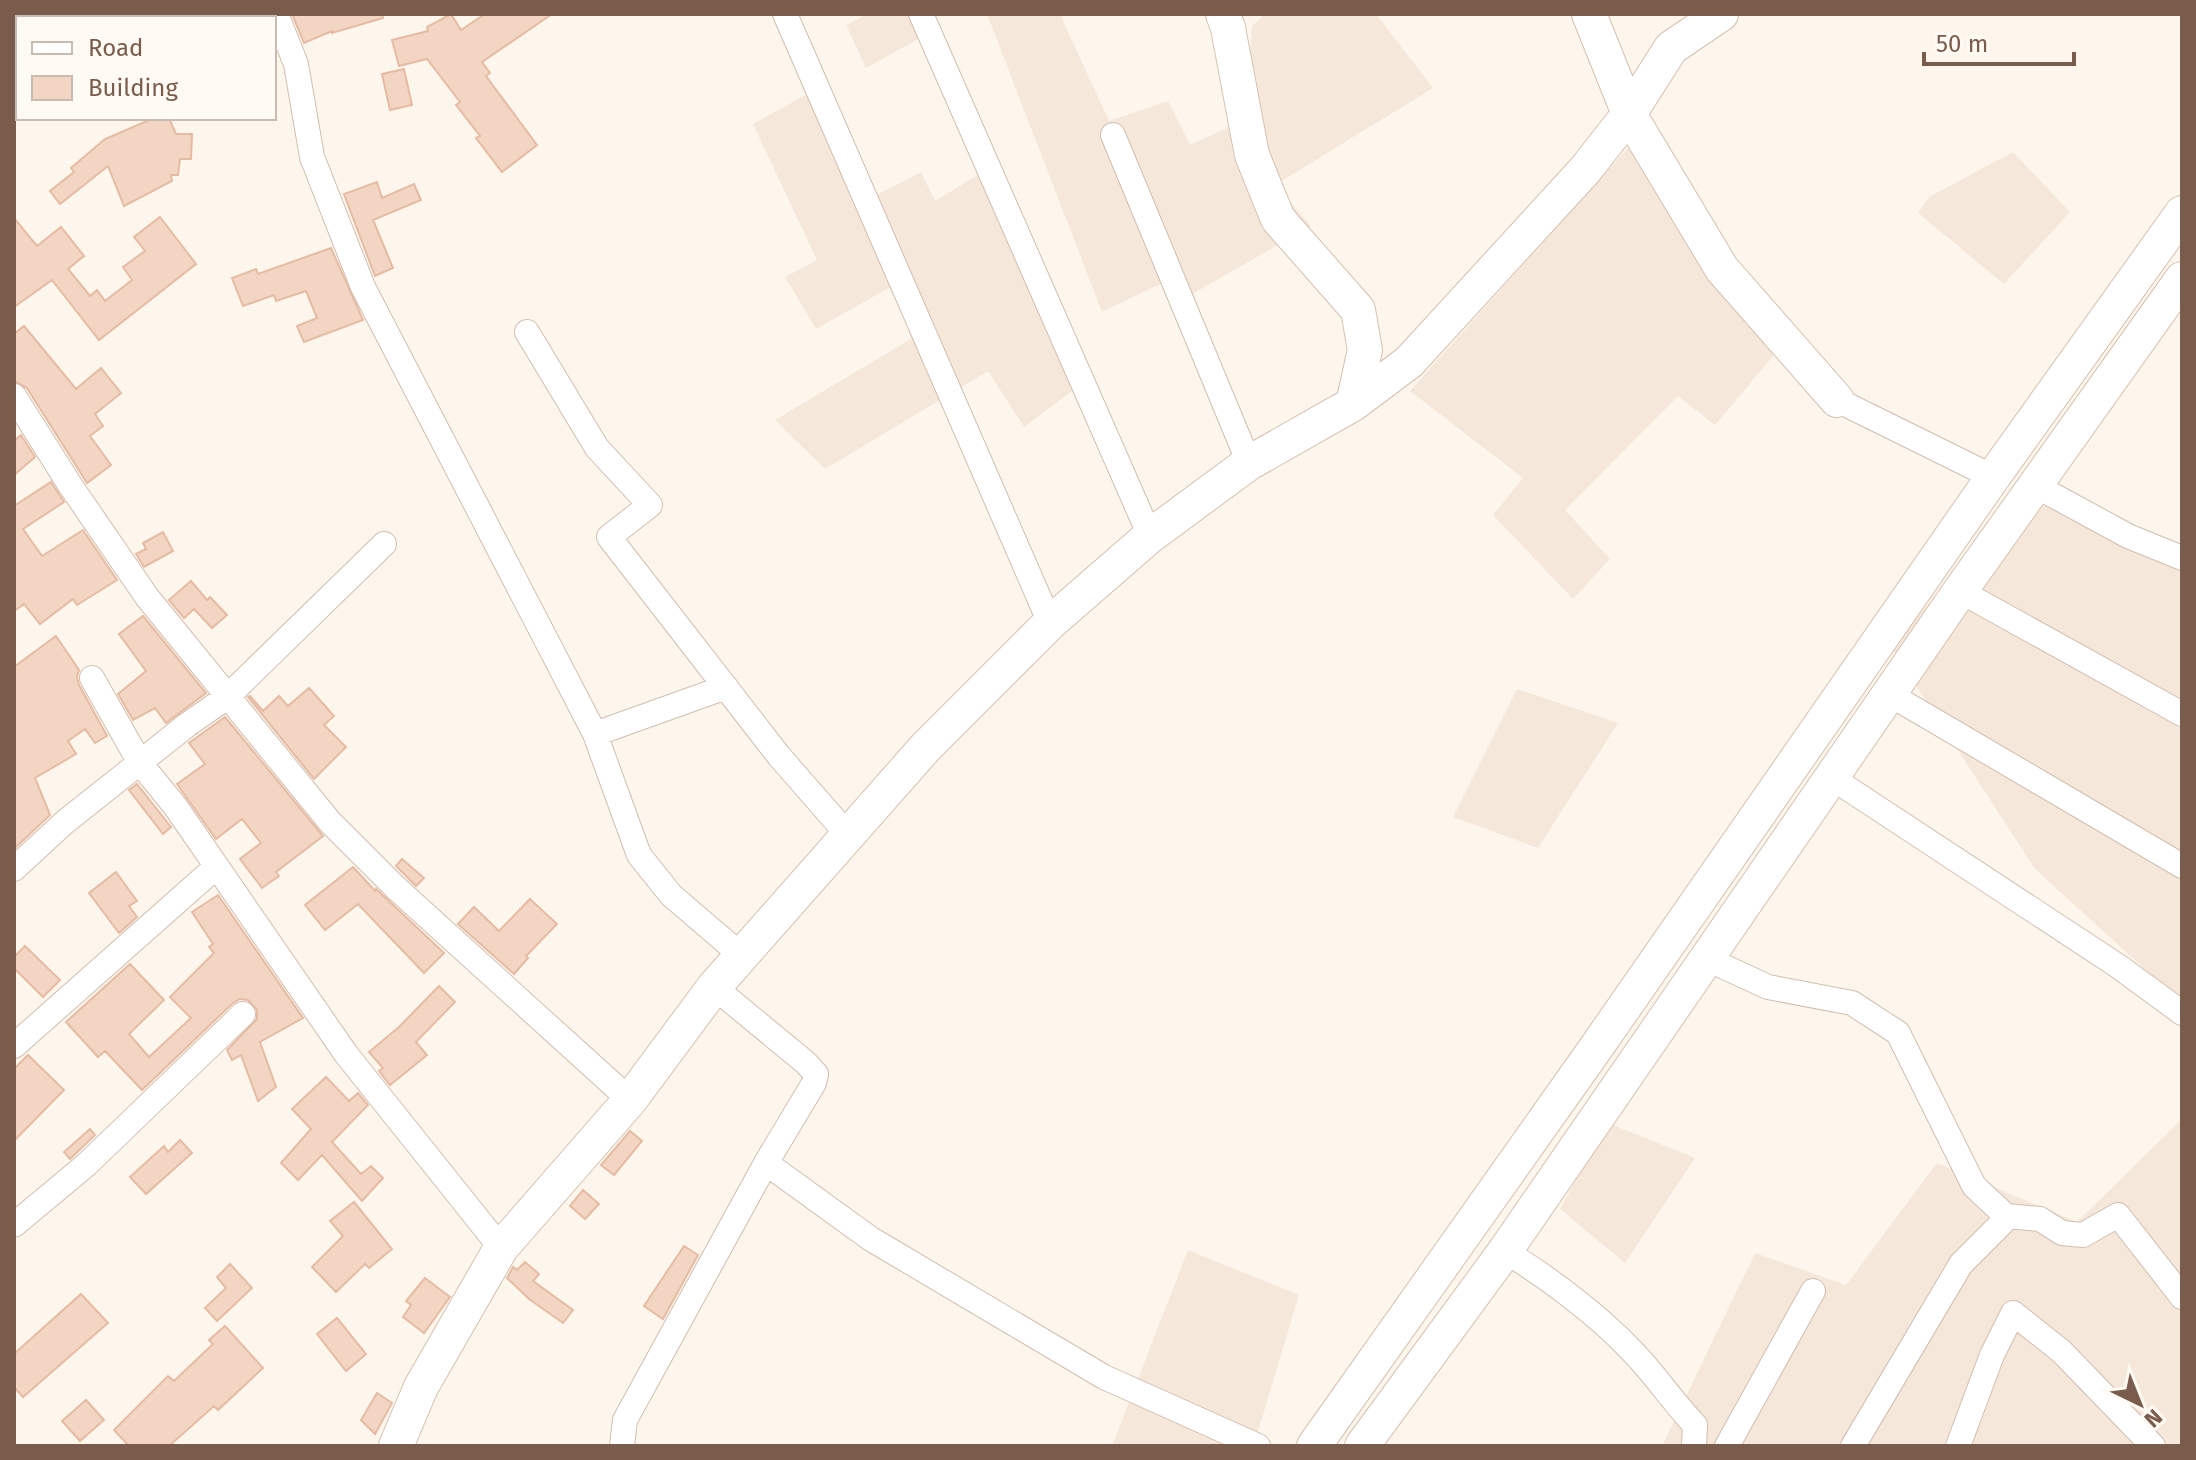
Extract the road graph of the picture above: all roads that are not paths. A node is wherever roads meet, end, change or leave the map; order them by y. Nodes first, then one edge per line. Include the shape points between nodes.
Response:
1 (276, 14) edge
2 (785, 14) edge
3 (921, 14) edge
4 (1223, 14) edge
5 (1589, 14) edge
6 (1721, 14) edge
7 (1629, 114) junction
8 (1113, 135) dead end
9 (2182, 213) edge
10 (2171, 251) edge
11 (2182, 279) edge
12 (527, 332) dead end
13 (14, 396) edge
14 (1837, 400) joint
15 (1353, 404) junction
16 (1249, 463) junction
17 (1993, 477) junction
18 (2036, 486) junction
19 (1150, 536) junction
20 (384, 544) dead end
21 (2182, 558) edge
22 (1960, 591) junction
23 (1050, 623) junction
24 (92, 678) dead end
25 (726, 687) junction
26 (1889, 694) junction
27 (227, 697) junction
28 (2182, 714) edge
29 (595, 734) junction
30 (140, 763) junction
31 (1832, 778) junction
32 (848, 835) junction
33 (2182, 866) edge
34 (216, 867) junction
35 (14, 869) edge
36 (741, 955) junction
37 (1705, 958) junction
38 (714, 987) junction
39 (2182, 1013) edge
40 (243, 1014) dead end
41 (14, 1046) edge
42 (630, 1100) junction
43 (766, 1163) junction
44 (2009, 1216) junction
45 (14, 1225) edge
46 (501, 1248) junction
47 (1505, 1251) junction
48 (1813, 1291) dead end
49 (2182, 1297) edge
50 (1691, 1439) edge
51 (1962, 1444) edge
52 (396, 1446) edge
53 (622, 1446) edge
54 (1258, 1446) edge
55 (1314, 1446) edge
56 (1362, 1446) edge
57 (1727, 1446) edge
58 (1853, 1446) edge
59 (2153, 1446) edge

1 - 29 street via 296,64 312,157 363,287
2 - 23 street
3 - 19 street
4 - 15 main road via 1252,155 1278,219 1358,310 1365,350
5 - 7 main road
6 - 7 main road via 1671,48
7 - 14 main road via 1722,269
7 - 15 main road via 1585,170 1409,362
8 - 16 street
9 - 10 main road
10 - 17 main road
11 - 18 main road
12 - 25 street via 597,448 650,505 609,537
13 - 27 street via 147,597
14 - 17 street
15 - 16 main road
16 - 19 main road
17 - 55 main road
18 - 21 street via 2128,536
18 - 22 main road
19 - 23 main road
20 - 27 street
22 - 26 main road
22 - 28 street
23 - 32 main road via 925,748
24 - 30 street
25 - 29 street
25 - 32 street
26 - 31 main road
26 - 33 street
27 - 30 street
27 - 42 street via 330,822 385,877
29 - 36 street via 639,855 671,895
30 - 34 street
30 - 35 street
31 - 37 main road
31 - 39 street
32 - 36 main road
34 - 41 street
34 - 46 street via 346,1054
36 - 38 main road
37 - 44 street via 1768,987 1852,1003 1898,1033 1974,1186
37 - 47 main road
38 - 42 main road
38 - 43 street via 816,1074
40 - 45 street via 86,1165
42 - 46 main road
43 - 53 street via 625,1420
43 - 54 street via 871,1239 1104,1377
44 - 49 street via 2040,1219 2062,1233 2083,1235 2118,1215
44 - 58 street via 1961,1264
46 - 52 main road via 421,1387
47 - 50 street via 1546,1277 1631,1349
47 - 56 main road
48 - 57 street
51 - 59 street via 1992,1355 2013,1313 2061,1351

